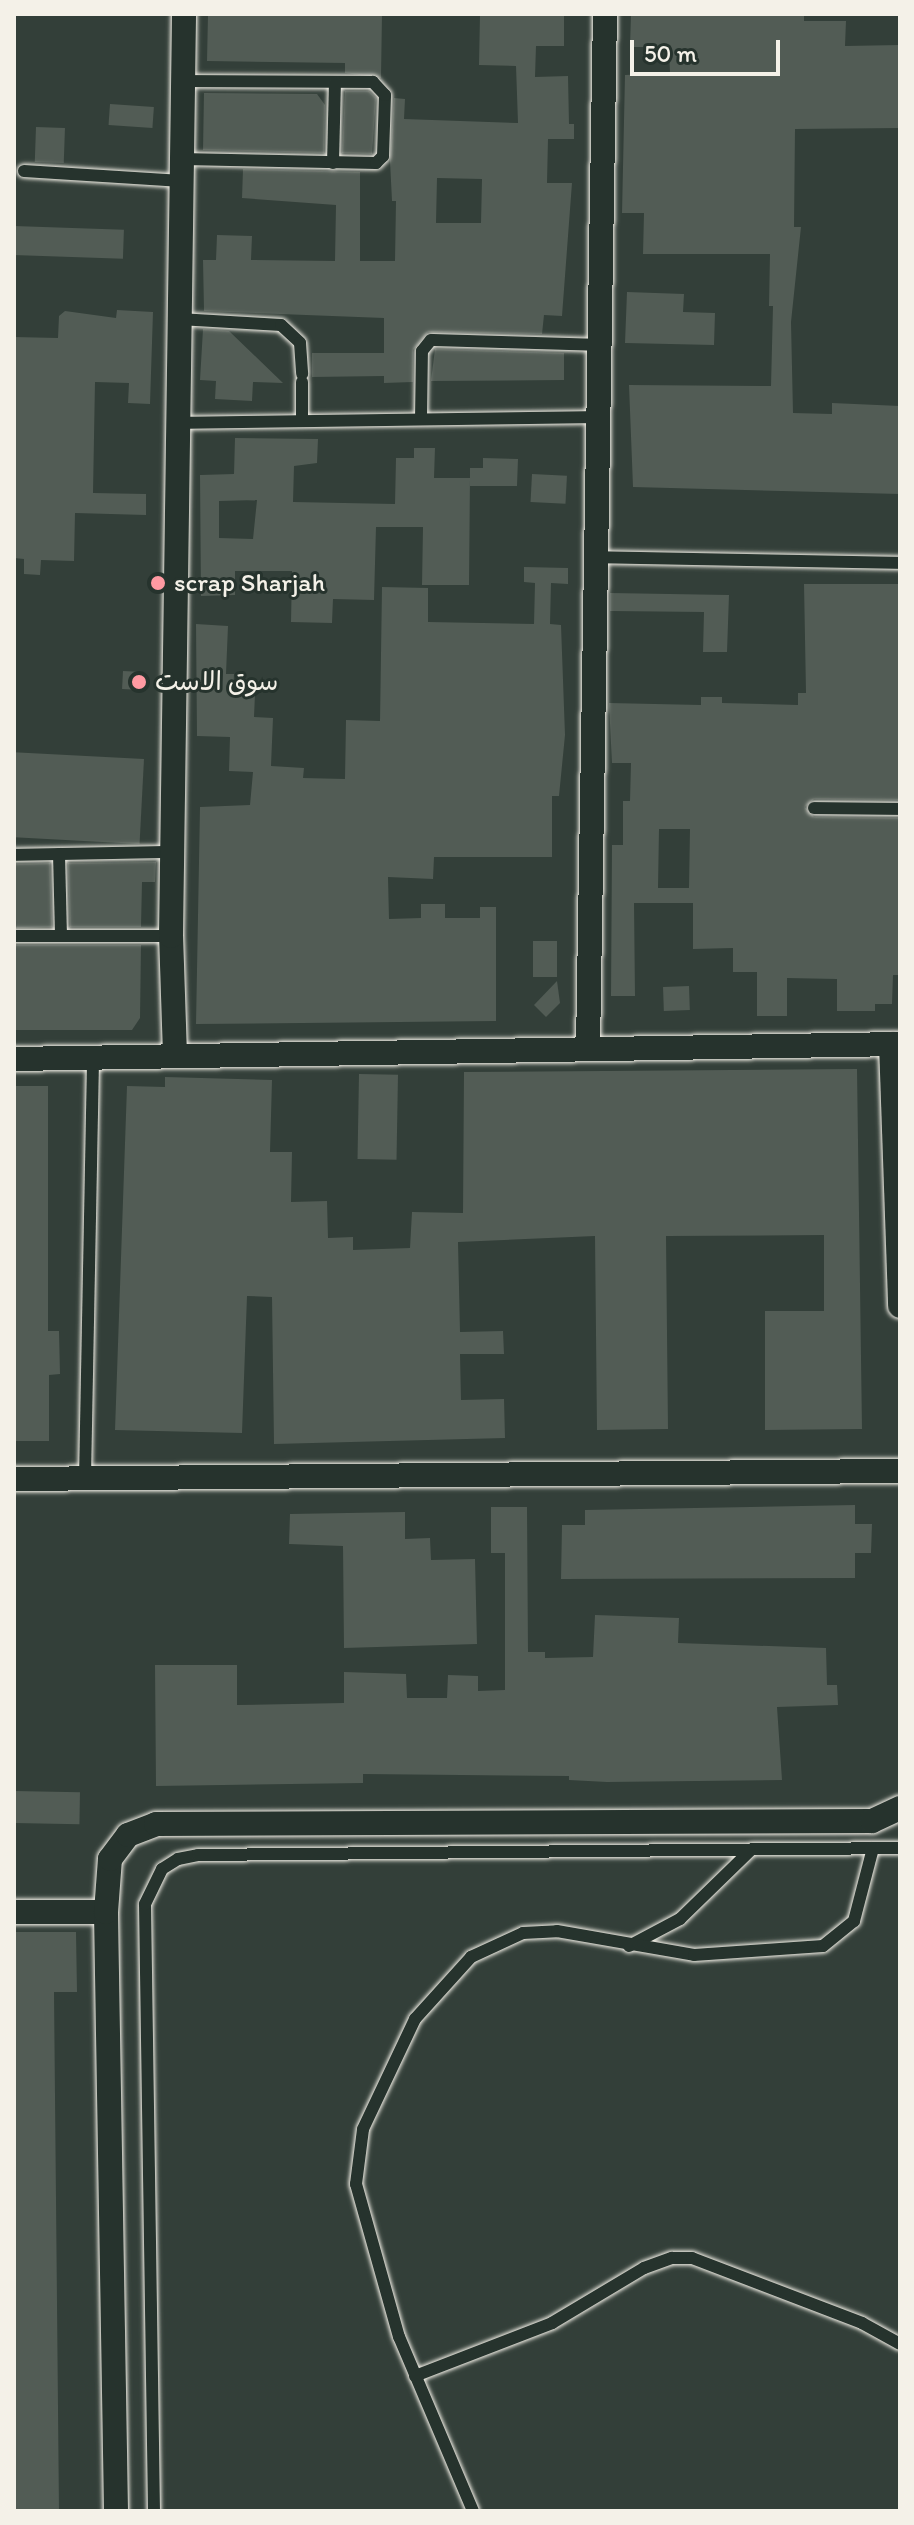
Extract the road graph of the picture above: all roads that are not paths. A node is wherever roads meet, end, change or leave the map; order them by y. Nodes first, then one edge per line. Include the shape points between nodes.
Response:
1 (184, 14) edge
2 (605, 14) edge
3 (183, 81) junction
4 (335, 82) junction
5 (333, 163) junction
6 (182, 170) junction
7 (24, 171) dead end
8 (179, 319) junction
9 (597, 345) junction
10 (595, 417) junction
11 (421, 419) junction
12 (302, 421) junction
13 (177, 423) junction
14 (593, 557) junction
15 (900, 563) edge
16 (814, 808) dead end
17 (900, 809) edge
18 (172, 852) junction
19 (59, 854) junction
20 (14, 855) edge
21 (14, 936) edge
22 (61, 936) junction
23 (171, 936) junction
24 (896, 1044) edge
25 (588, 1048) junction
26 (175, 1055) junction
27 (93, 1057) junction
28 (14, 1059) edge
29 (900, 1306) edge
30 (900, 1471) edge
31 (85, 1478) junction
32 (14, 1479) edge
33 (900, 1808) edge
34 (873, 1848) junction
35 (900, 1848) edge
36 (752, 1849) junction
37 (14, 1912) edge
38 (106, 1912) junction
39 (629, 1946) junction
40 (900, 2344) edge
41 (415, 2376) junction
42 (116, 2511) edge
43 (154, 2511) edge
44 (473, 2511) edge

1 - 3 street
2 - 9 street
3 - 4 lane
3 - 6 street
4 - 5 lane
4 - 5 lane via 373,82 385,95 381,159 373,164
5 - 6 lane
6 - 7 lane
6 - 8 street
8 - 12 lane via 281,325 300,343
8 - 13 street
9 - 10 street
9 - 11 lane via 431,340 422,351
10 - 11 lane
10 - 14 street
11 - 12 lane
12 - 13 lane
13 - 18 street
14 - 15 lane
14 - 25 street
16 - 17 lane
18 - 19 lane
18 - 23 street
19 - 20 lane
19 - 22 lane
21 - 22 lane
22 - 23 lane
23 - 26 street
24 - 25 street
24 - 29 street
25 - 26 street
26 - 27 street
27 - 28 street
27 - 31 lane
30 - 31 street
31 - 32 street
33 - 38 street via 872,1821 156,1824 141,1827 117,1845 110,1859
34 - 35 lane
34 - 36 lane
34 - 39 lane via 854,1921 823,1946 694,1955
36 - 39 lane via 680,1919
36 - 43 lane via 198,1855 162,1869 145,1904
37 - 38 street
38 - 42 street
39 - 41 lane via 557,1931 508,1937 461,1965 415,2019 363,2129 355,2169 381,2279
40 - 41 lane via 862,2323 692,2258 672,2258 644,2268 552,2323
41 - 44 lane

